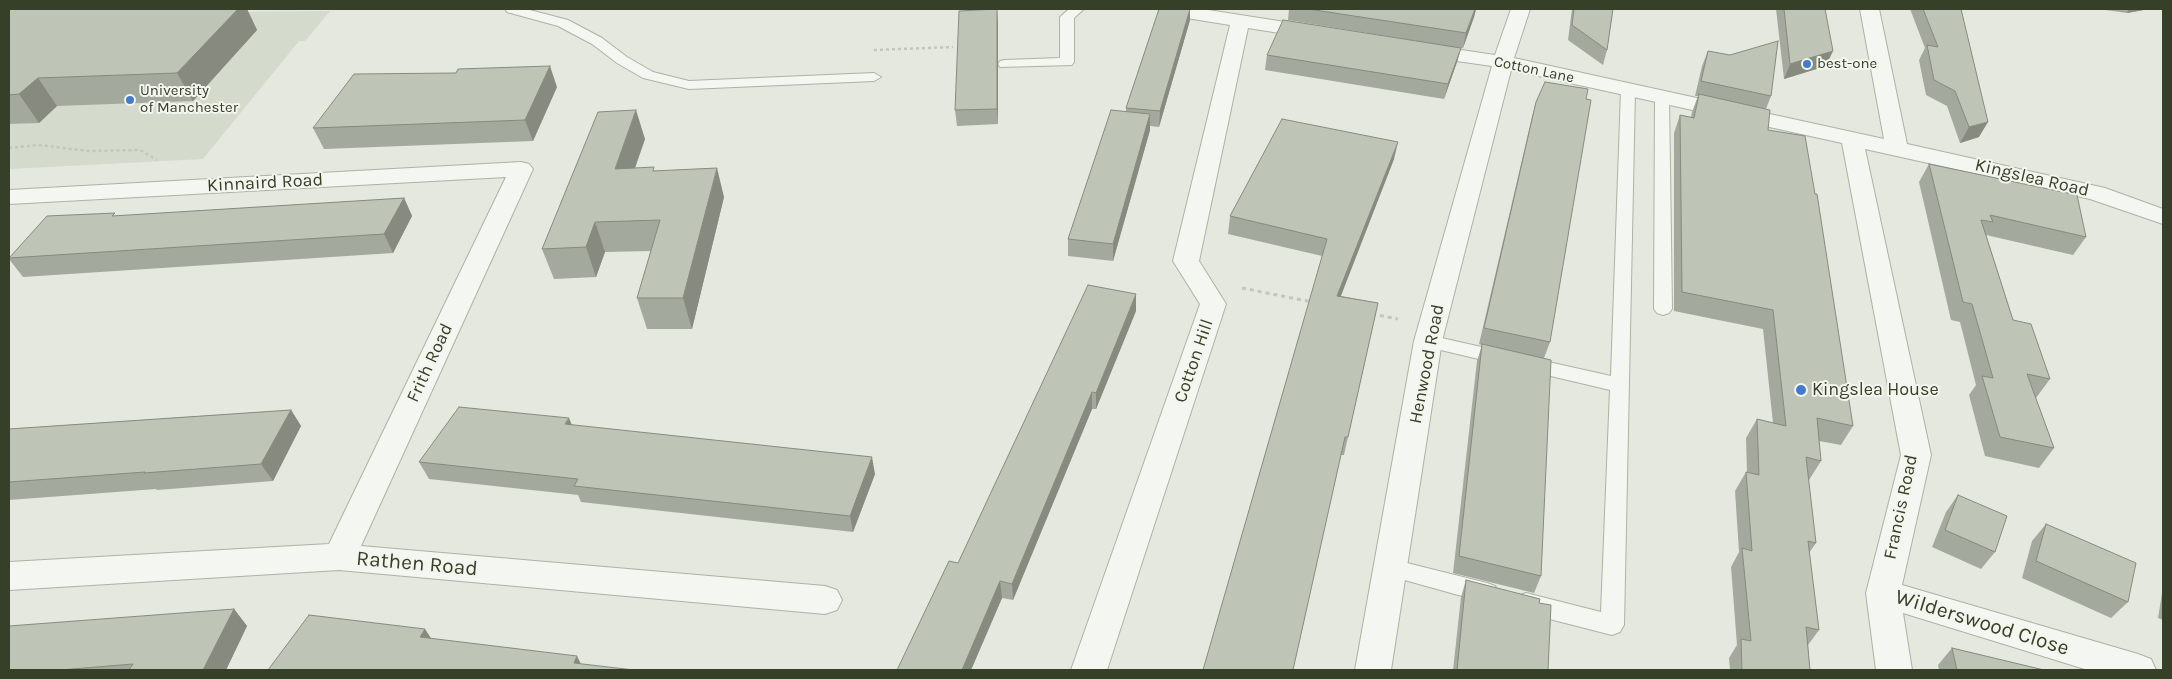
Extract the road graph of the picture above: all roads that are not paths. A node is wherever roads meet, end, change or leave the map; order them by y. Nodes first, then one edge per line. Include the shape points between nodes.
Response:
1 (512, 9) edge
2 (1077, 9) edge
3 (1168, 9) edge
4 (1520, 9) edge
5 (1870, 9) edge
6 (1240, 22) junction
7 (1338, 37) edge
8 (1406, 47) edge
9 (1503, 62) junction
10 (1005, 64) dead end
11 (874, 77) dead end
12 (1628, 90) junction
13 (1662, 98) junction
14 (1852, 140) junction
15 (1897, 149) junction
16 (521, 170) joint
17 (9, 197) edge
18 (2163, 217) edge
19 (1663, 309) dead end
20 (1430, 334) junction
21 (1620, 385) junction
22 (339, 557) junction
23 (1391, 568) junction
24 (9, 576) edge
25 (1883, 593) junction
26 (825, 600) dead end
27 (1088, 670) edge
28 (1374, 670) edge
29 (1894, 670) edge
30 (2138, 670) edge

1 - 11 lane via 563,23 648,75 689,85
2 - 10 lane via 1067,17 1067,62
3 - 6 street
4 - 9 street, Henwood Road
5 - 15 street
6 - 7 street
6 - 27 street, Cotton Hill via 1186,262 1213,304
8 - 9 street, Cotton Lane
9 - 12 street, Cotton Lane
9 - 20 street, Henwood Road
12 - 13 street, Cotton Lane
12 - 21 lane
13 - 14 street, Cotton Lane
13 - 19 lane
14 - 15 street, Cotton Lane
14 - 25 street, Francis Road via 1916,455
15 - 18 street, Kingslea Road via 2097,193
16 - 17 street, Kinnaird Road
16 - 22 street, Frith Road
20 - 21 lane
20 - 23 street, Henwood Road
21 - 23 lane via 1612,625
22 - 24 street, Rathen Road
22 - 26 street, Rathen Road
23 - 28 street, Henwood Road
25 - 29 street, Francis Road
25 - 30 street, Wilderswood Close

